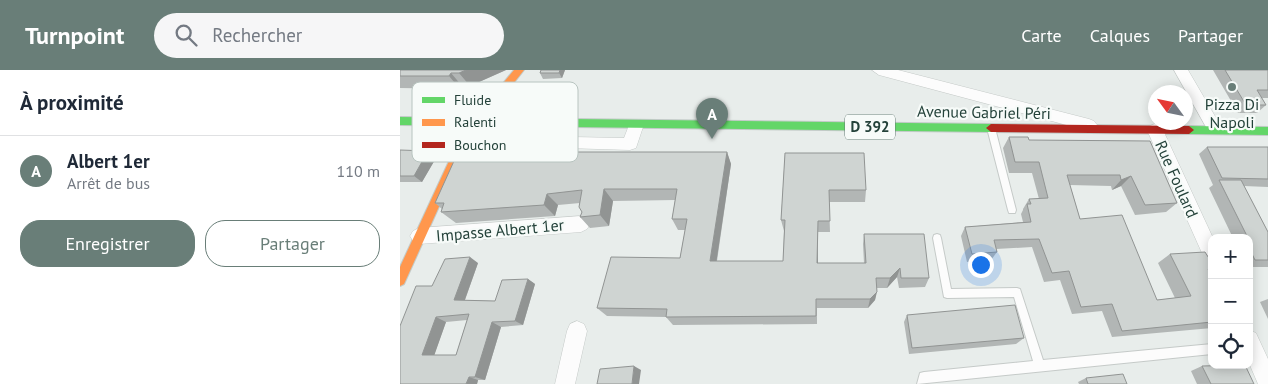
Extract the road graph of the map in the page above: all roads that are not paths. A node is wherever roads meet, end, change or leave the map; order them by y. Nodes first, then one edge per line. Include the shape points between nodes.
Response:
1 (519, 70) edge
2 (880, 70) edge
3 (1182, 70) edge
4 (509, 82) edge
5 (636, 124) joint
6 (992, 128) junction
7 (1104, 129) junction
8 (1148, 130) edge
9 (1155, 130) edge
10 (1193, 130) edge
11 (1214, 130) junction
12 (1268, 132) edge
13 (578, 143) edge
14 (454, 162) edge
15 (1012, 210) dead end
16 (581, 224) edge
17 (419, 236) junction
18 (937, 238) dead end
19 (1208, 247) edge
20 (400, 280) edge
21 (577, 331) dead end
22 (1208, 349) edge
23 (1253, 350) edge
24 (1040, 366) junction
25 (1268, 382) edge
26 (565, 384) edge
27 (922, 384) edge

1 - 4 main road
2 - 7 street
3 - 11 street
5 - 6 main road, Avenue Gabriel Péri / D 392
5 - 13 street via 630,144
6 - 7 main road, Avenue Gabriel Péri / D 392
6 - 15 lane
7 - 8 main road, Avenue Gabriel Péri / D 392
9 - 19 street, Rue Foulard
10 - 11 main road, Avenue Gabriel Péri / D 392
11 - 12 main road, Avenue Gabriel Péri / D 392
14 - 17 main road
16 - 17 street, Impasse Albert 1er
17 - 20 main road
18 - 24 lane via 947,294 1017,292
21 - 26 street
22 - 24 lane
23 - 25 street
24 - 27 lane via 924,377

